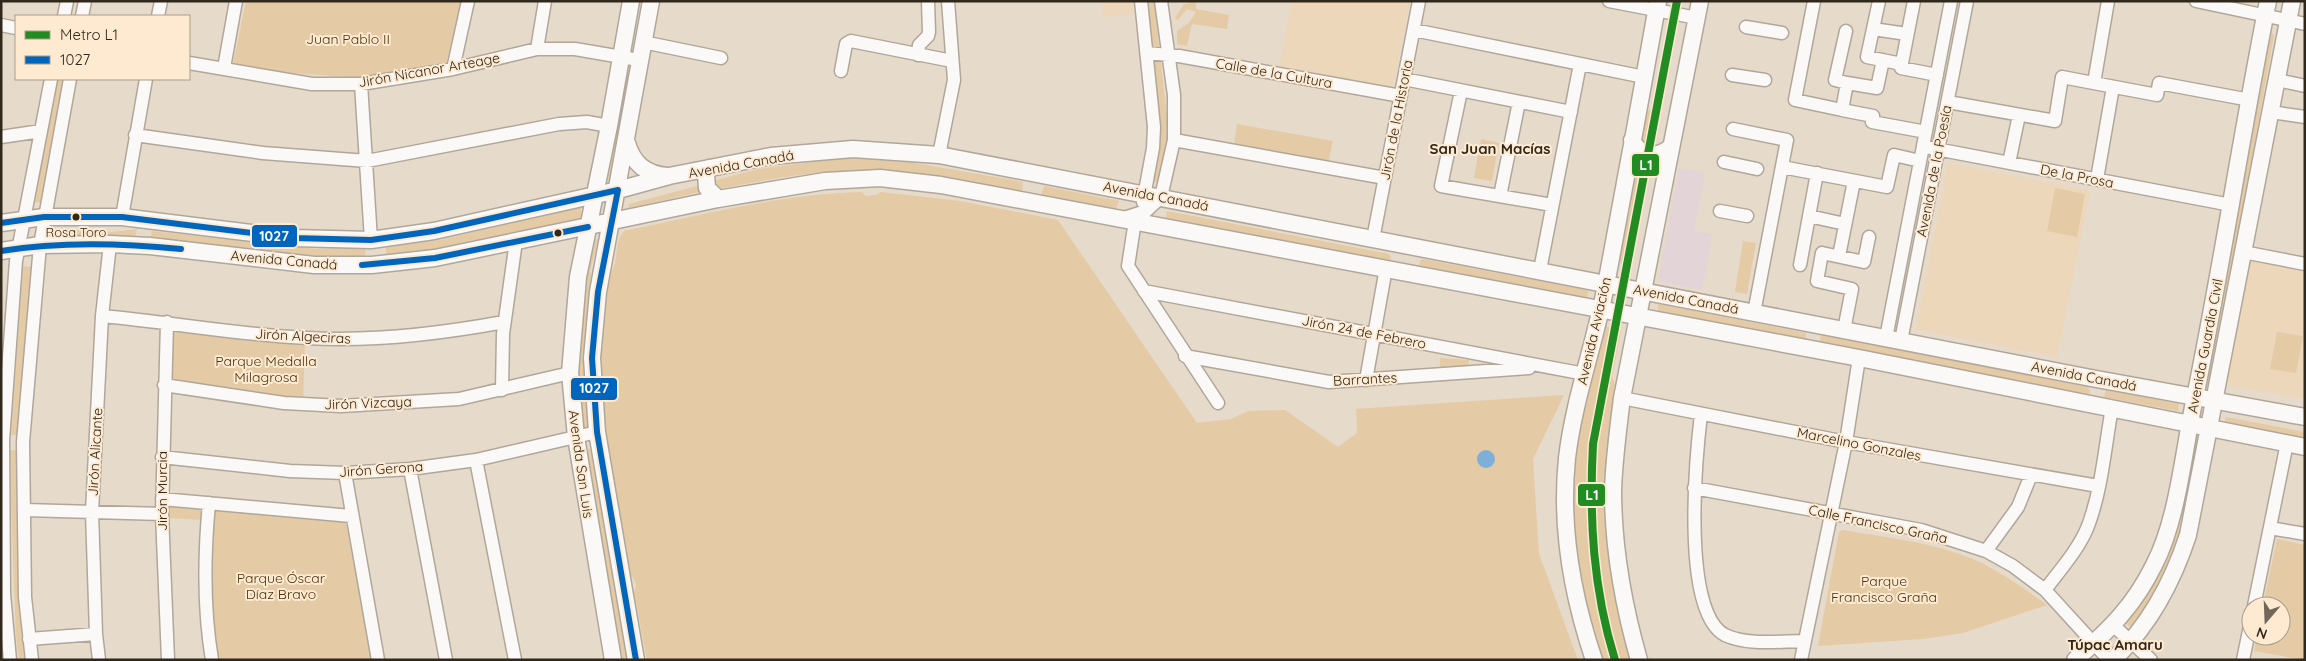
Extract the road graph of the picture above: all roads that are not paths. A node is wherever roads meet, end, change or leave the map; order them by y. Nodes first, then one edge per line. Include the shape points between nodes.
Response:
1 (67, 1) edge
2 (85, 1) edge
3 (161, 1) edge
4 (236, 1) edge
5 (468, 1) edge
6 (545, 1) edge
7 (631, 1) edge
8 (651, 1) edge
9 (928, 1) edge
10 (948, 1) edge
11 (1141, 1) edge
12 (1161, 1) edge
13 (1419, 1) edge
14 (1609, 1) edge
15 (1700, 1) edge
16 (1814, 1) edge
17 (1879, 1) edge
18 (1914, 1) edge
19 (1951, 1) edge
20 (1967, 1) edge
21 (2108, 1) edge
22 (2196, 1) edge
23 (2292, 1) edge
24 (1657, 6) edge
25 (2267, 8) edge
26 (64, 15) edge
27 (82, 15) edge
28 (158, 15) edge
29 (1697, 18) junction
30 (2289, 20) junction
31 (2305, 24) edge
32 (1, 25) edge
33 (1746, 27) dead end
34 (15, 28) edge
35 (1874, 29) junction
36 (1414, 30) junction
37 (1846, 31) dead end
38 (1782, 33) dead end
39 (1907, 34) junction
40 (643, 42) junction
41 (537, 50) junction
42 (1147, 53) junction
43 (918, 55) junction
44 (1169, 55) junction
45 (620, 56) junction
46 (721, 58) dead end
47 (640, 60) junction
48 (1883, 60) junction
49 (952, 61) junction
50 (190, 62) edge
51 (1580, 64) junction
52 (1902, 64) junction
53 (224, 68) junction
54 (453, 69) junction
55 (841, 71) dead end
56 (1732, 75) dead end
57 (1937, 75) junction
58 (1644, 77) junction
59 (51, 80) edge
60 (70, 80) edge
61 (146, 80) edge
62 (1404, 80) junction
63 (1765, 80) dead end
64 (2277, 80) junction
65 (1848, 83) junction
66 (2094, 83) junction
67 (361, 84) junction
68 (2305, 86) edge
69 (2113, 87) junction
70 (1461, 91) junction
71 (1401, 96) junction
72 (2250, 100) junction
73 (1519, 102) junction
74 (1948, 102) junction
75 (1842, 110) junction
76 (1571, 112) junction
77 (2271, 112) junction
78 (2019, 115) junction
79 (2305, 117) edge
80 (609, 126) junction
81 (1733, 129) dead end
82 (41, 131) junction
83 (1926, 132) junction
84 (136, 135) junction
85 (1, 137) edge
86 (1174, 140) junction
87 (1632, 140) junction
88 (626, 143) junction
89 (1671, 147) junction
90 (1923, 147) junction
91 (1938, 150) junction
92 (939, 156) junction
93 (366, 161) junction
94 (1920, 161) junction
95 (1724, 162) dead end
96 (2009, 163) junction
97 (1782, 166) junction
98 (710, 168) junction
99 (1757, 168) dead end
100 (1817, 173) junction
101 (1032, 174) junction
102 (669, 176) junction
103 (1385, 178) junction
104 (2097, 180) junction
105 (1854, 181) junction
106 (618, 190) junction
107 (1143, 194) junction
108 (594, 195) junction
109 (1500, 196) junction
110 (1160, 197) junction
111 (718, 200) junction
112 (1027, 201) junction
113 (1552, 205) junction
114 (2231, 205) junction
115 (1720, 211) dead end
116 (1747, 216) dead end
117 (1809, 216) junction
118 (44, 217) junction
119 (122, 217) junction
120 (1136, 218) junction
121 (23, 219) junction
122 (149, 221) junction
123 (612, 221) junction
124 (1, 223) edge
125 (1845, 224) junction
126 (588, 226) junction
127 (1869, 236) dead end
128 (1372, 239) junction
129 (371, 240) junction
130 (516, 240) junction
131 (110, 244) junction
132 (1393, 244) junction
133 (40, 245) junction
134 (150, 246) junction
135 (18, 249) junction
136 (1425, 249) junction
137 (1, 251) edge
138 (2243, 252) junction
139 (1839, 256) junction
140 (2305, 264) edge
141 (372, 265) junction
142 (1800, 265) dead end
143 (1388, 268) junction
144 (1540, 270) junction
145 (1424, 275) junction
146 (1606, 283) junction
147 (1144, 291) junction
148 (1644, 291) junction
149 (1601, 311) junction
150 (1754, 313) junction
151 (102, 316) junction
152 (1639, 316) junction
153 (167, 322) junction
154 (504, 322) junction
155 (1819, 325) junction
156 (1844, 330) junction
157 (1373, 334) junction
158 (1894, 339) junction
159 (1817, 350) junction
160 (1185, 356) junction
161 (1859, 358) junction
162 (1547, 367) junction
163 (570, 373) junction
164 (1585, 374) junction
165 (2091, 378) junction
166 (1366, 380) junction
167 (164, 385) junction
168 (502, 390) junction
169 (2196, 396) junction
170 (1622, 398) junction
171 (2213, 400) junction
172 (1218, 403) dead end
173 (2088, 403) junction
174 (2112, 408) junction
175 (1701, 414) junction
176 (2305, 417) edge
177 (2190, 423) junction
178 (2208, 426) junction
179 (597, 432) junction
180 (576, 436) junction
181 (2, 440) edge
182 (24, 442) junction
183 (1846, 442) junction
184 (2287, 443) junction
185 (2305, 447) edge
186 (162, 457) junction
187 (476, 460) junction
188 (410, 469) junction
189 (345, 473) junction
190 (2031, 475) junction
191 (2098, 486) junction
192 (1694, 488) junction
193 (162, 499) junction
194 (209, 503) junction
195 (25, 510) junction
196 (92, 512) junction
197 (162, 514) junction
198 (1832, 514) junction
199 (351, 516) junction
200 (2270, 528) junction
201 (2305, 534) edge
202 (1986, 551) junction
203 (2045, 590) junction
204 (2256, 596) edge
205 (2114, 626) junction
206 (96, 634) junction
207 (29, 639) junction
208 (2130, 642) junction
209 (2095, 643) junction
210 (2246, 646) edge
211 (1804, 653) edge
212 (10, 660) edge
213 (32, 660) edge
214 (99, 660) edge
215 (168, 660) edge
216 (212, 660) edge
217 (378, 660) edge
218 (446, 660) edge
219 (515, 660) edge
220 (613, 660) edge
221 (636, 660) edge
222 (1594, 660) edge
223 (1639, 660) edge
224 (2075, 660) edge
225 (2111, 660) edge
226 (2151, 660) edge
227 (2243, 660) edge

1 - 26 street
2 - 27 street
3 - 28 street
4 - 53 street
5 - 54 street
6 - 41 street
7 - 45 main road, Avenida San Luis
8 - 40 main road, Avenida San Luis
9 - 43 street via 929,32 919,45
10 - 49 street
11 - 42 street
12 - 44 street
13 - 36 street, Jirón de la Historia
14 - 24 street
15 - 29 main road
16 - 75 street via 1795,100
17 - 35 street
18 - 39 street
19 - 57 street, Avenida de la Poesía
20 - 74 street, Avenida de la Poesía
21 - 66 street
22 - 25 street
23 - 30 main road, Avenida Guardia Civil
24 - 29 street
24 - 58 main road, Avenida Aviación
25 - 30 street
25 - 72 main road, Avenida Guardia Civil
29 - 89 main road
30 - 31 street
30 - 64 main road, Avenida Guardia Civil
32 - 34 street
33 - 38 street
35 - 39 street
35 - 48 street via 1867,57
36 - 51 street
36 - 62 street, Jirón de la Historia
37 - 65 street via 1835,80
39 - 52 street
40 - 46 street
40 - 47 main road, Avenida San Luis
41 - 45 street, Jirón Nicanor Arteage via 575,49
41 - 54 street, Jirón Nicanor Arteage
42 - 44 street, Calle de la Cultura
42 - 107 street via 1154,127
43 - 49 street
43 - 55 street via 850,41 846,44
44 - 71 street, Calle de la Cultura
44 - 86 street via 1176,117
45 - 47 street, Jirón Nicanor Arteage
45 - 80 main road, Avenida San Luis
47 - 88 main road, Avenida San Luis
48 - 52 street
48 - 65 street via 1876,88
49 - 92 street via 954,80
50 - 53 street, Jirón Nicanor Arteage
51 - 58 street
51 - 76 street
52 - 57 street via 1901,68
53 - 67 street, Jirón Nicanor Arteage via 312,84
54 - 67 street, Jirón Nicanor Arteage
56 - 63 street
57 - 83 street, Avenida de la Poesía
58 - 87 main road, Avenida Aviación
59 - 82 street
60 - 118 street
61 - 84 street
62 - 70 street
62 - 71 street, Jirón de la Historia
64 - 68 street
64 - 77 main road, Avenida Guardia Civil
65 - 75 street
66 - 69 street
66 - 78 street via 2062,77 2055,121
67 - 93 street
69 - 72 street via 2157,95 2159,83
69 - 104 street
70 - 73 street
70 - 109 street via 1441,186
71 - 103 street, Jirón de la Historia
72 - 114 main road, Avenida Guardia Civil
73 - 76 street
73 - 109 street
74 - 78 street
74 - 91 street, Avenida de la Poesía
75 - 83 street via 1873,116 1872,122
76 - 113 street
77 - 79 street
77 - 138 main road, Avenida Guardia Civil
78 - 96 street
80 - 93 street via 588,122 559,124
80 - 108 main road, Avenida San Luis
81 - 97 street via 1788,140
82 - 85 street
82 - 121 street
83 - 90 street, Avenida de la Poesía
84 - 93 street via 263,153
84 - 119 street
86 - 103 street
86 - 110 street
87 - 89 main road via 1643,153 1653,155
87 - 146 main road, Avenida Aviación
88 - 102 main road via 641,168 654,175
88 - 106 main road, Avenida San Luis
89 - 148 main road
90 - 91 street, De la Prosa
90 - 94 street, Avenida de la Poesía
91 - 96 street, De la Prosa
91 - 158 street, Avenida de la Poesía
92 - 98 main road, Avenida Canadá via 853,149 771,156
92 - 101 main road, Avenida Canadá
93 - 129 street
94 - 105 street via 1894,155 1887,187
94 - 158 street, Avenida de la Poesía
95 - 99 street
96 - 104 street, De la Prosa
97 - 100 street
97 - 150 street
98 - 102 main road, Avenida Canadá
98 - 111 main road via 706,175 707,188
100 - 105 street
100 - 117 street
101 - 107 main road, Avenida Canadá
101 - 112 main road via 1036,193
102 - 106 main road, Avenida Canadá
103 - 128 street, Jirón de la Historia
104 - 114 street, De la Prosa
105 - 125 street
106 - 108 main road, Avenida Canadá
106 - 123 main road, Avenida San Luis
107 - 110 main road, Avenida Canadá
107 - 120 street
108 - 126 main road, Avenida San Luis
108 - 129 main road, Avenida Canadá via 434,231
109 - 113 street
110 - 120 street
110 - 128 main road, Avenida Canadá
111 - 112 main road, Avenida Canadá via 824,181 880,178 941,185
111 - 123 main road, Avenida Canadá
112 - 120 main road, Avenida Canadá
113 - 144 street
114 - 169 main road, Avenida Guardia Civil
115 - 116 street
117 - 125 street
117 - 142 street
118 - 119 main road, Avenida Canadá
118 - 121 main road, Avenida Canadá
118 - 133 street
119 - 122 main road, Avenida Canadá
120 - 143 main road, Avenida Canadá via 1162,226
120 - 147 street via 1128,266
121 - 124 main road, Avenida Canadá
121 - 135 street
122 - 129 main road, Avenida Canadá via 293,238
122 - 134 main road via 140,227 139,239
123 - 126 main road, Avenida Canadá
123 - 179 main road, Avenida San Luis via 594,324 592,358
125 - 139 street
126 - 130 main road, Avenida Canadá
126 - 163 main road, Avenida San Luis via 578,277
127 - 139 street via 1864,262
128 - 132 main road, Avenida Canadá
129 - 141 main road via 378,252
130 - 141 main road, Avenida Canadá via 434,258
130 - 154 street
131 - 133 main road, Avenida Canadá
131 - 134 main road, Avenida Canadá
131 - 151 street, Jirón Alicante
132 - 136 main road, Avenida Canadá
132 - 143 main road via 1398,256
133 - 135 main road, Avenida Canadá
133 - 182 street
134 - 141 main road, Avenida Canadá via 314,265
135 - 137 main road, Avenida Canadá
135 - 181 street
136 - 144 main road, Avenida Canadá
136 - 145 main road via 1413,260 1418,272
138 - 140 street
138 - 171 main road, Avenida Guardia Civil
139 - 156 street via 1822,253 1817,281 1852,289
143 - 145 main road, Avenida Canadá
143 - 157 street
144 - 146 main road, Avenida Canadá
145 - 149 main road, Avenida Canadá
146 - 148 main road, Avenida Canadá
146 - 149 main road, Avenida Aviación
147 - 157 street, Jirón 24 de Febrero
147 - 160 street
148 - 150 main road, Avenida Canadá
148 - 152 main road
149 - 152 main road, Avenida Canadá
149 - 164 main road, Avenida Aviación
150 - 155 main road, Avenida Canadá
151 - 153 street, Jirón Algeciras
151 - 196 street, Jirón Alicante
152 - 159 main road, Avenida Canadá
152 - 170 main road
153 - 154 street, Jirón Algeciras via 237,332 320,339 368,339 439,334
153 - 167 street, Jirón Murcia
154 - 168 street
155 - 156 main road, Avenida Canadá
155 - 159 main road via 1811,340
156 - 158 main road, Avenida Canadá
157 - 162 street, Jirón 24 de Febrero
157 - 166 street
158 - 165 main road, Avenida Canadá
159 - 161 main road, Avenida Canadá
160 - 166 street, Barrantes via 1329,382
160 - 172 street
161 - 173 main road, Avenida Canadá
161 - 183 street
162 - 164 street, Jirón 24 de Febrero
162 - 166 street, Barrantes
163 - 168 street, Jirón Vizcaya
163 - 180 main road, Avenida San Luis
164 - 222 main road, Avenida Aviación via 1567,459 1567,543 1583,628
165 - 169 main road, Avenida Canadá
165 - 173 main road via 2097,392
167 - 168 street, Jirón Vizcaya via 284,404 341,406 459,399
167 - 186 street, Jirón Murcia
169 - 171 main road, Avenida Canadá
169 - 177 main road, Avenida Guardia Civil
170 - 175 street, Marcelino Gonzales
170 - 223 main road via 1613,488 1614,520 1619,577
171 - 176 main road, Avenida Canadá
171 - 178 main road, Avenida Guardia Civil
173 - 174 main road, Avenida Canadá
174 - 177 main road, Avenida Canadá
174 - 191 street
175 - 183 street, Marcelino Gonzales
175 - 192 street
177 - 178 main road, Avenida Canadá
177 - 205 main road, Avenida Guardia Civil via 2167,534 2155,564 2132,604
178 - 184 main road, Avenida Canadá
178 - 208 main road, Avenida Guardia Civil via 2188,535 2178,567
179 - 180 street, Jirón Gerona
179 - 221 main road, Avenida San Luis
180 - 187 street, Jirón Gerona
180 - 220 main road, Avenida San Luis
181 - 182 street
181 - 212 street via 4,594
182 - 195 street
183 - 190 street, Marcelino Gonzales
183 - 198 street
184 - 185 main road, Avenida Canadá
184 - 200 street
186 - 189 street, Jirón Gerona via 290,472
186 - 193 street, Jirón Murcia
187 - 188 street, Jirón Gerona
187 - 219 street
188 - 189 street, Jirón Gerona
188 - 218 street
189 - 199 street
190 - 191 street, Marcelino Gonzales
190 - 202 street via 2018,507
191 - 203 street via 2088,526
192 - 198 street, Calle Francisco Graña
192 - 211 street via 1699,591 1712,621 1724,634
193 - 194 street
193 - 197 street, Jirón Murcia
194 - 199 street
194 - 216 street via 204,594
195 - 196 street
195 - 207 street via 25,597
196 - 197 street
196 - 206 street, Jirón Alicante
197 - 215 street, Jirón Murcia
198 - 202 street, Calle Francisco Graña via 1921,530
198 - 211 street
199 - 217 street
200 - 201 street
200 - 204 street
202 - 203 street, Calle Francisco Graña
203 - 209 street, Calle Francisco Graña
205 - 208 street
205 - 209 main road, Avenida Guardia Civil
206 - 207 street
206 - 214 street, Jirón Alicante
207 - 213 street
208 - 225 main road, Avenida Guardia Civil
208 - 226 street
209 - 224 main road, Avenida Guardia Civil
209 - 225 street, Calle Francisco Graña
210 - 227 street

